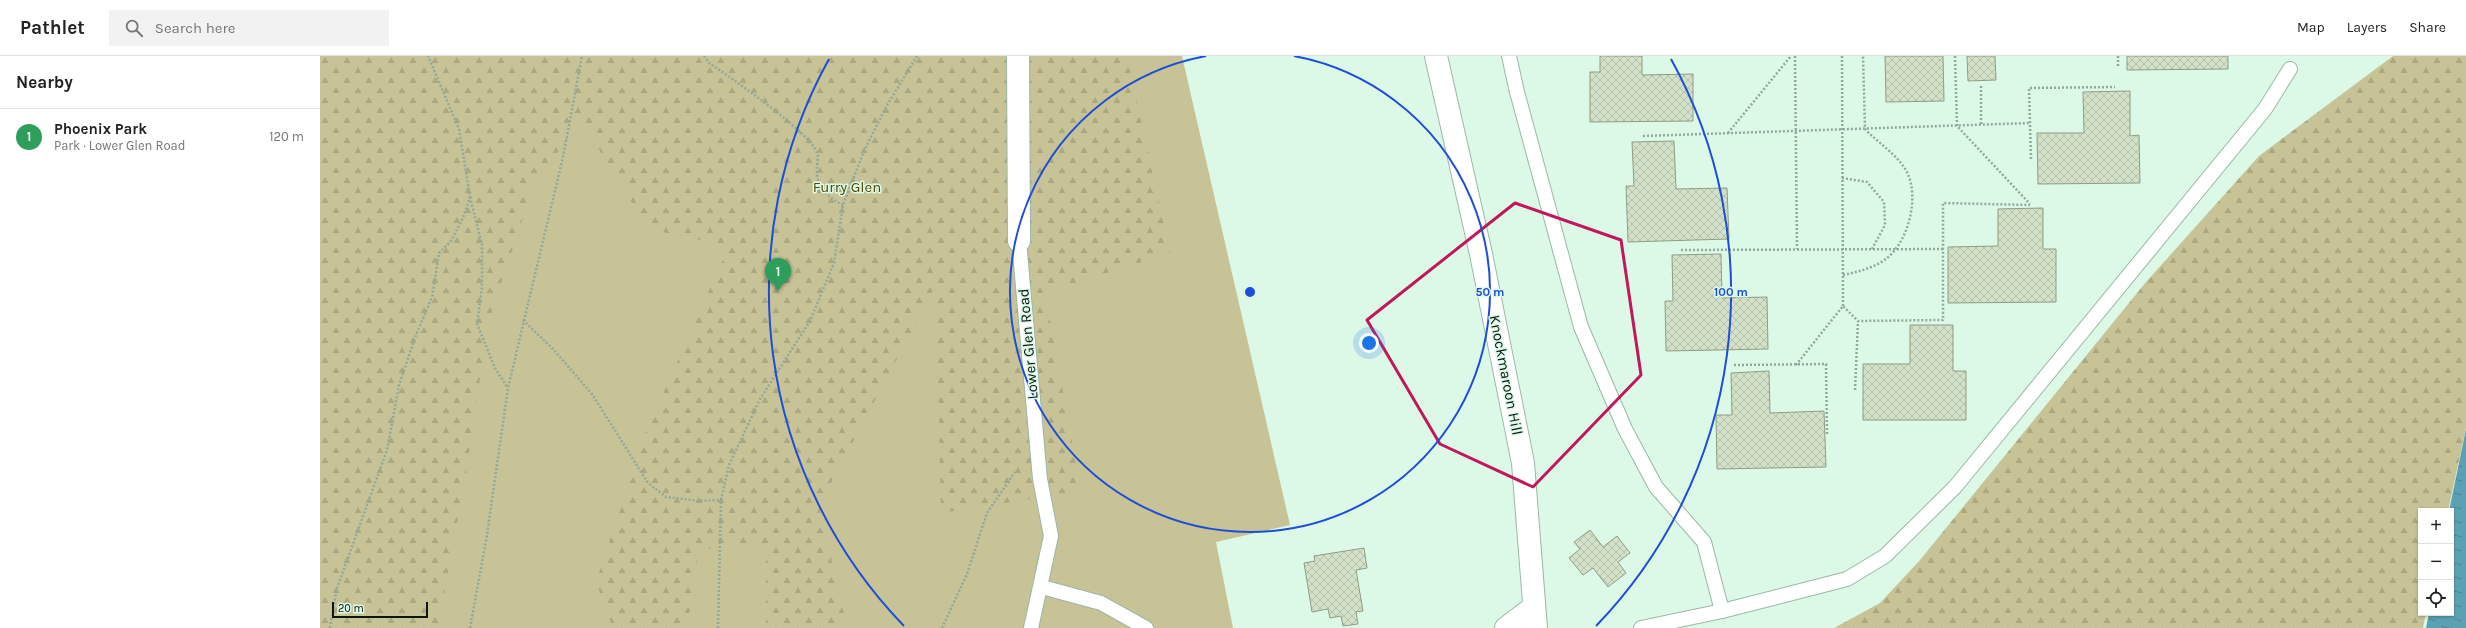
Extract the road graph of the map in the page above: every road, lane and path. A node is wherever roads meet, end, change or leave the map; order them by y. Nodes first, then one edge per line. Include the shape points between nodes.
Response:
1 (428, 56) edge
2 (582, 56) edge
3 (704, 56) edge
4 (917, 56) edge
5 (1018, 56) edge
6 (1436, 56) edge
7 (1509, 56) edge
8 (1791, 56) edge
9 (1795, 56) edge
10 (1842, 56) edge
11 (1863, 56) edge
12 (1955, 56) edge
13 (2118, 56) edge
14 (2118, 66) dead end
15 (2290, 69) dead end
16 (1981, 86) dead end
17 (2115, 87) dead end
18 (2030, 123) junction
19 (1981, 125) junction
20 (1957, 126) junction
21 (1842, 129) junction
22 (1865, 129) junction
23 (1796, 131) junction
24 (1728, 133) junction
25 (1643, 136) dead end
26 (2031, 159) dead end
27 (1842, 178) junction
28 (470, 196) junction
29 (843, 205) junction
30 (1019, 241) joint
31 (1797, 249) junction
32 (1842, 249) junction
33 (1872, 249) junction
34 (1894, 249) junction
35 (1943, 249) junction
36 (1681, 250) dead end
37 (1842, 275) junction
38 (1843, 306) junction
39 (522, 320) junction
40 (1858, 321) junction
41 (1734, 365) dead end
42 (1796, 365) junction
43 (508, 388) junction
44 (1855, 390) dead end
45 (1827, 435) dead end
46 (1039, 463) junction
47 (721, 500) junction
48 (1042, 587) junction
49 (1722, 612) junction
50 (1535, 618) edge
51 (330, 628) edge
52 (470, 628) edge
53 (718, 628) edge
54 (942, 628) edge
55 (1031, 628) edge
56 (1146, 628) edge
57 (1506, 628) edge
58 (1641, 628) edge

1 - 28 path via 459,129
2 - 39 path via 565,151
3 - 29 path via 709,63 765,102 809,141 818,153 816,180 828,197
4 - 29 path via 864,150
5 - 30 street, Lower Glen Road
6 - 50 street, Knockmaroon Hill via 1482,254 1523,463
7 - 49 lane via 1581,327 1625,429 1656,487 1704,542
8 - 24 path
9 - 23 path
10 - 21 path
11 - 22 path
12 - 20 path
13 - 14 path
15 - 49 lane via 2265,109 1955,487 1885,556 1847,579
16 - 19 path
17 - 18 path via 2029,88
18 - 19 path
18 - 26 path
19 - 20 path
20 - 22 path
20 - 35 path via 2030,205 1943,203
21 - 22 path
21 - 23 path
21 - 27 path
22 - 34 path via 1896,156 1908,173 1914,197 1910,220 1902,239
23 - 24 path
23 - 31 path
24 - 25 path
27 - 32 path
27 - 33 path via 1867,182 1884,202 1885,226
28 - 43 path via 482,246 482,287 477,324 495,368
28 - 51 path via 463,218 451,241 438,253 432,297 399,385 387,450 337,588
29 - 47 path via 834,263 810,321 760,400 729,465
30 - 46 lane, Lower Glen Road
31 - 32 path
31 - 36 path
32 - 33 path
32 - 37 path
33 - 34 path
34 - 35 path
34 - 37 path via 1884,260 1866,269
35 - 40 path via 1943,320
37 - 38 path
38 - 40 path
38 - 42 path
39 - 43 path
39 - 47 path via 553,349 592,394 648,484 666,497 698,501
40 - 44 path
41 - 42 path
42 - 45 path via 1826,364
43 - 52 path via 487,535
46 - 48 lane, Lower Glen Road via 1051,536
46 - 54 path via 1014,473 987,513 967,574
47 - 53 path
48 - 55 lane, Lower Glen Road
48 - 56 lane via 1101,603
49 - 58 lane
50 - 57 street

